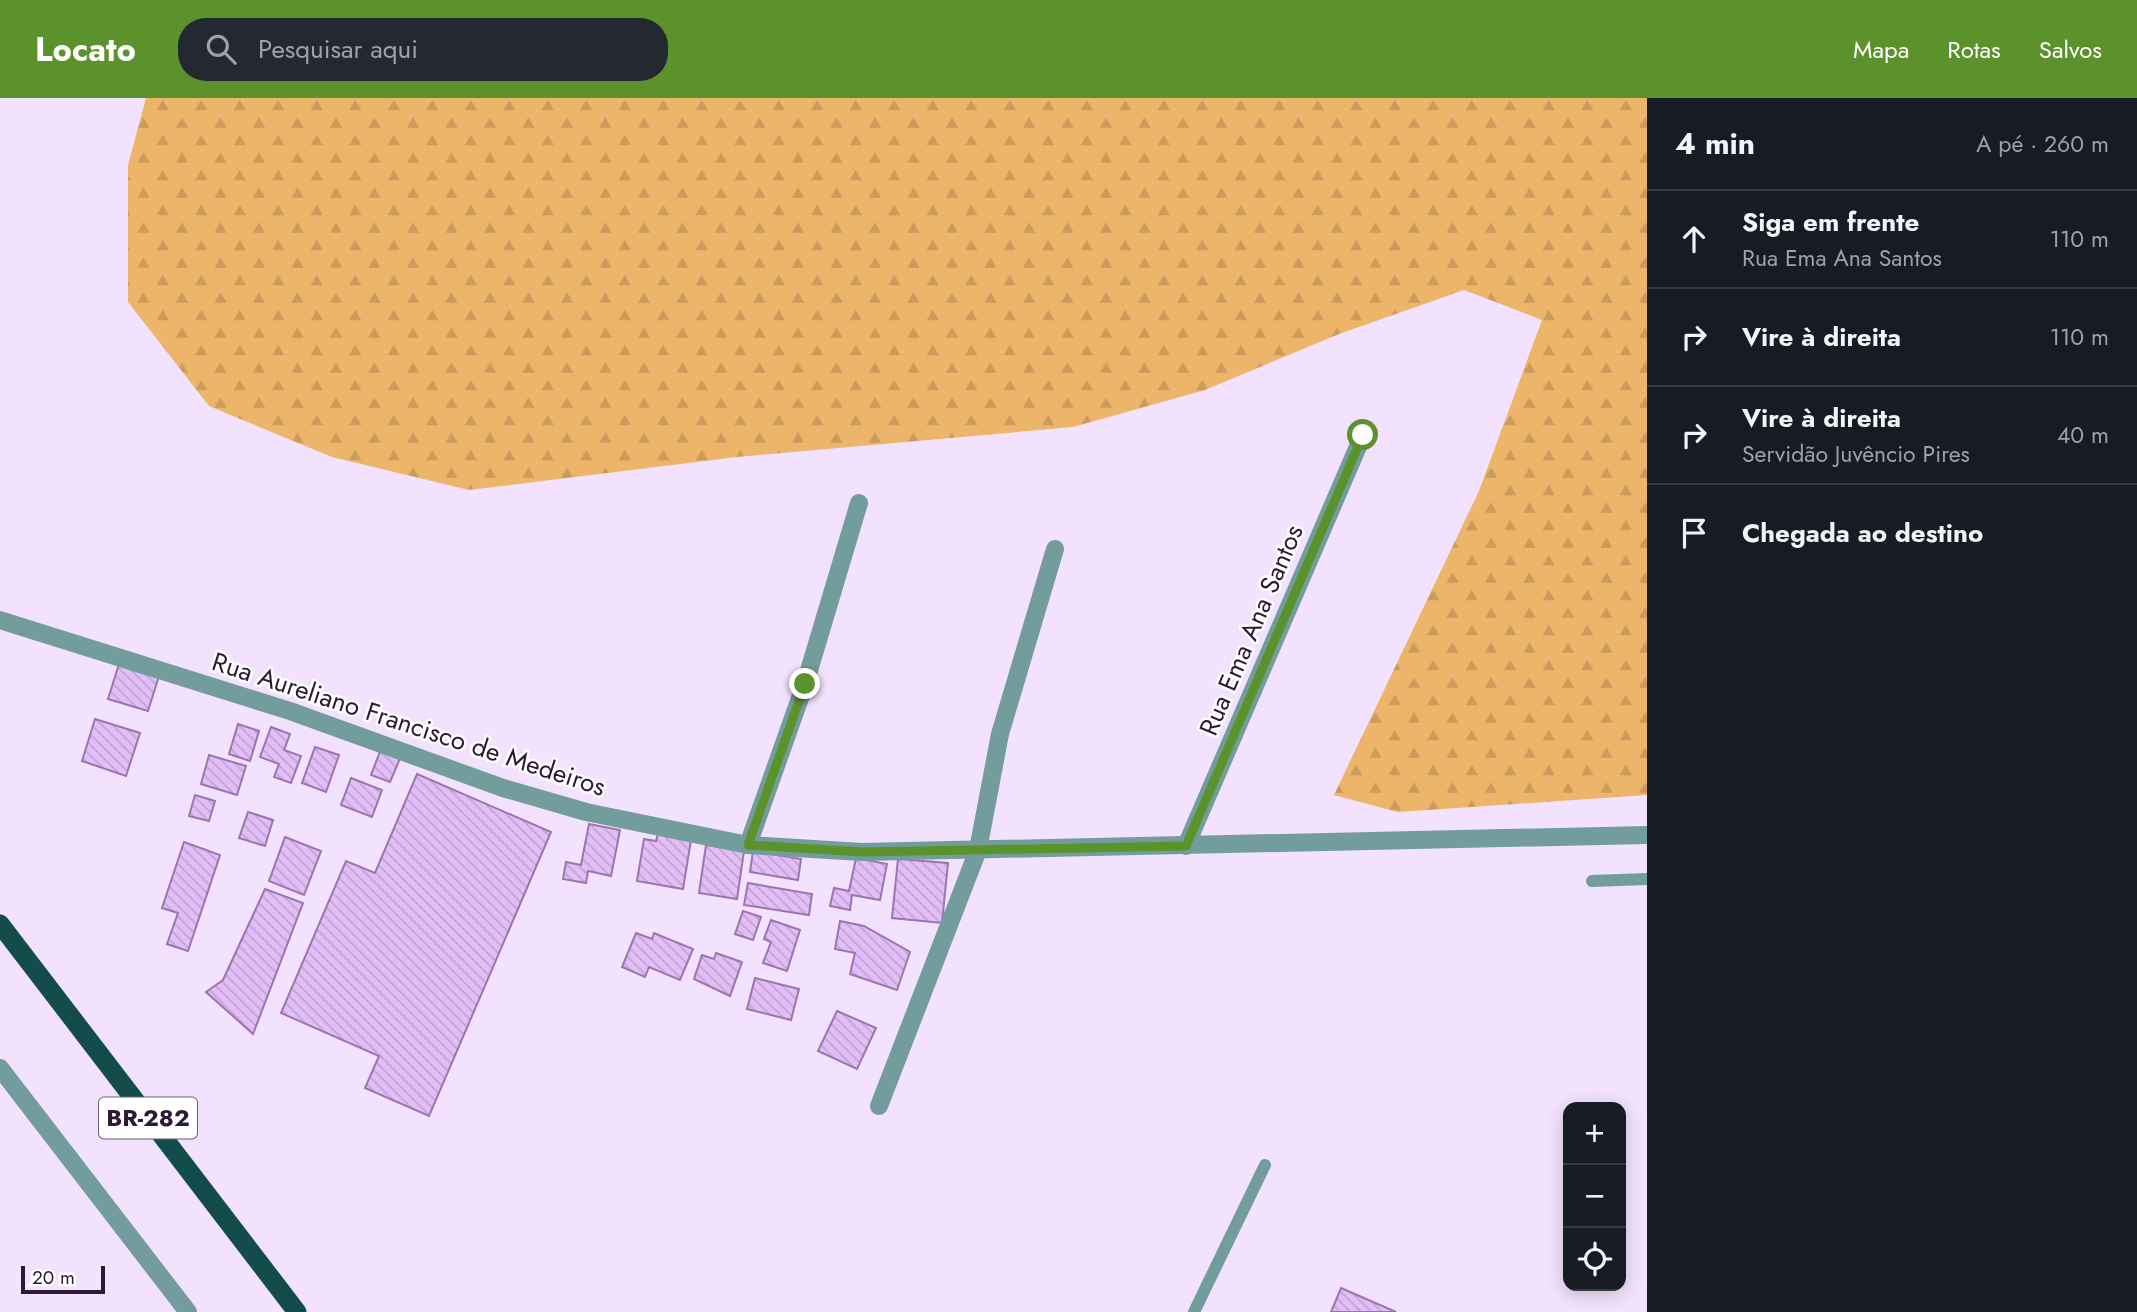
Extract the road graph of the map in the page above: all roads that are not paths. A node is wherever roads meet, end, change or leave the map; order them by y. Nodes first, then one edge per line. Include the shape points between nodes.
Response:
1 (1363, 435) dead end
2 (859, 503) dead end
3 (1055, 549) dead end
4 (0, 620) edge
5 (1647, 835) edge
6 (748, 845) junction
7 (1186, 846) junction
8 (978, 850) junction
9 (1647, 878) edge
10 (1592, 881) dead end
11 (0, 924) edge
12 (0, 1068) edge
13 (879, 1106) dead end
14 (1265, 1165) dead end
15 (188, 1312) edge
16 (297, 1312) edge
17 (1194, 1312) edge

1 - 7 street, Rua Ema Ana Santos
2 - 6 street via 805,684
3 - 8 street via 1000,734
4 - 6 street, Rua Aureliano Francisco de Medeiros via 289,712 503,788 598,815
5 - 7 street, Rua Aureliano Francisco de Medeiros
6 - 8 street, Rua Aureliano Francisco de Medeiros via 862,852
7 - 8 street, Rua Aureliano Francisco de Medeiros
8 - 13 street
9 - 10 lane
11 - 16 highway, BR-282
12 - 15 street
14 - 17 lane

